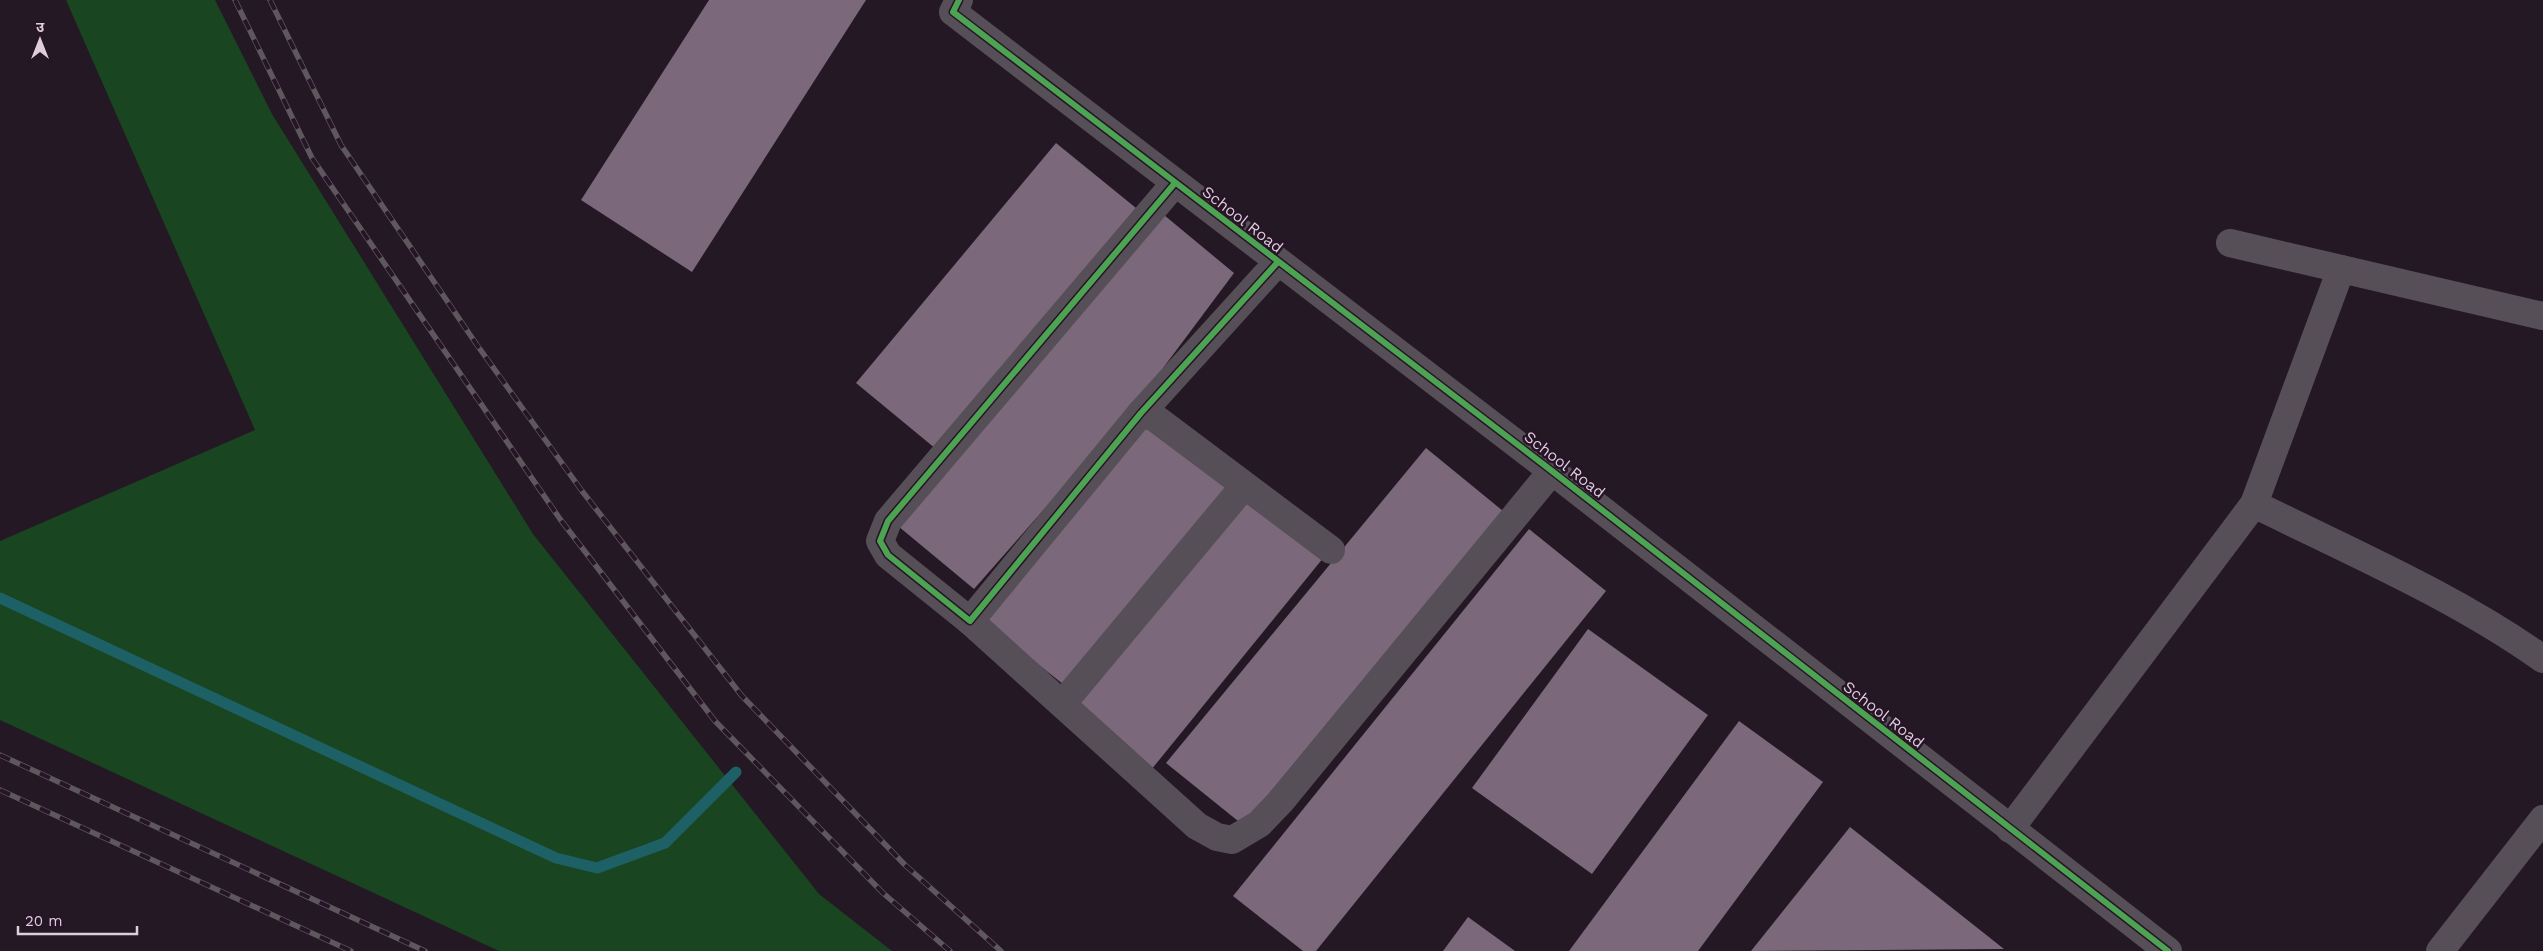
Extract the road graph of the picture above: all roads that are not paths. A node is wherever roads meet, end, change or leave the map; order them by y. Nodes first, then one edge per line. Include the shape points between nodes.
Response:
1 (959, 0) edge
2 (1175, 183) junction
3 (2230, 243) dead end
4 (1277, 263) junction
5 (2341, 269) junction
6 (2543, 316) edge
7 (1141, 413) junction
8 (1552, 471) junction
9 (1244, 486) junction
10 (2254, 504) junction
11 (1331, 550) dead end
12 (970, 622) junction
13 (2543, 660) edge
14 (1063, 704) junction
15 (2543, 819) edge
16 (2010, 829) junction
17 (2168, 951) edge
18 (2440, 951) edge

1 - 2 street, School Road via 953,12
2 - 4 street, School Road
2 - 12 street via 888,521 880,542 888,555
3 - 5 street
4 - 7 street
4 - 8 street, School Road
5 - 6 street
5 - 10 street
7 - 9 street via 1155,418
7 - 12 street
8 - 14 street via 1280,801 1258,824 1232,840 1217,837 1197,826
8 - 16 street, School Road
9 - 11 street
9 - 14 street
10 - 13 street via 2425,589 2522,644
10 - 16 street
12 - 14 street
15 - 18 street
16 - 17 street, School Road

